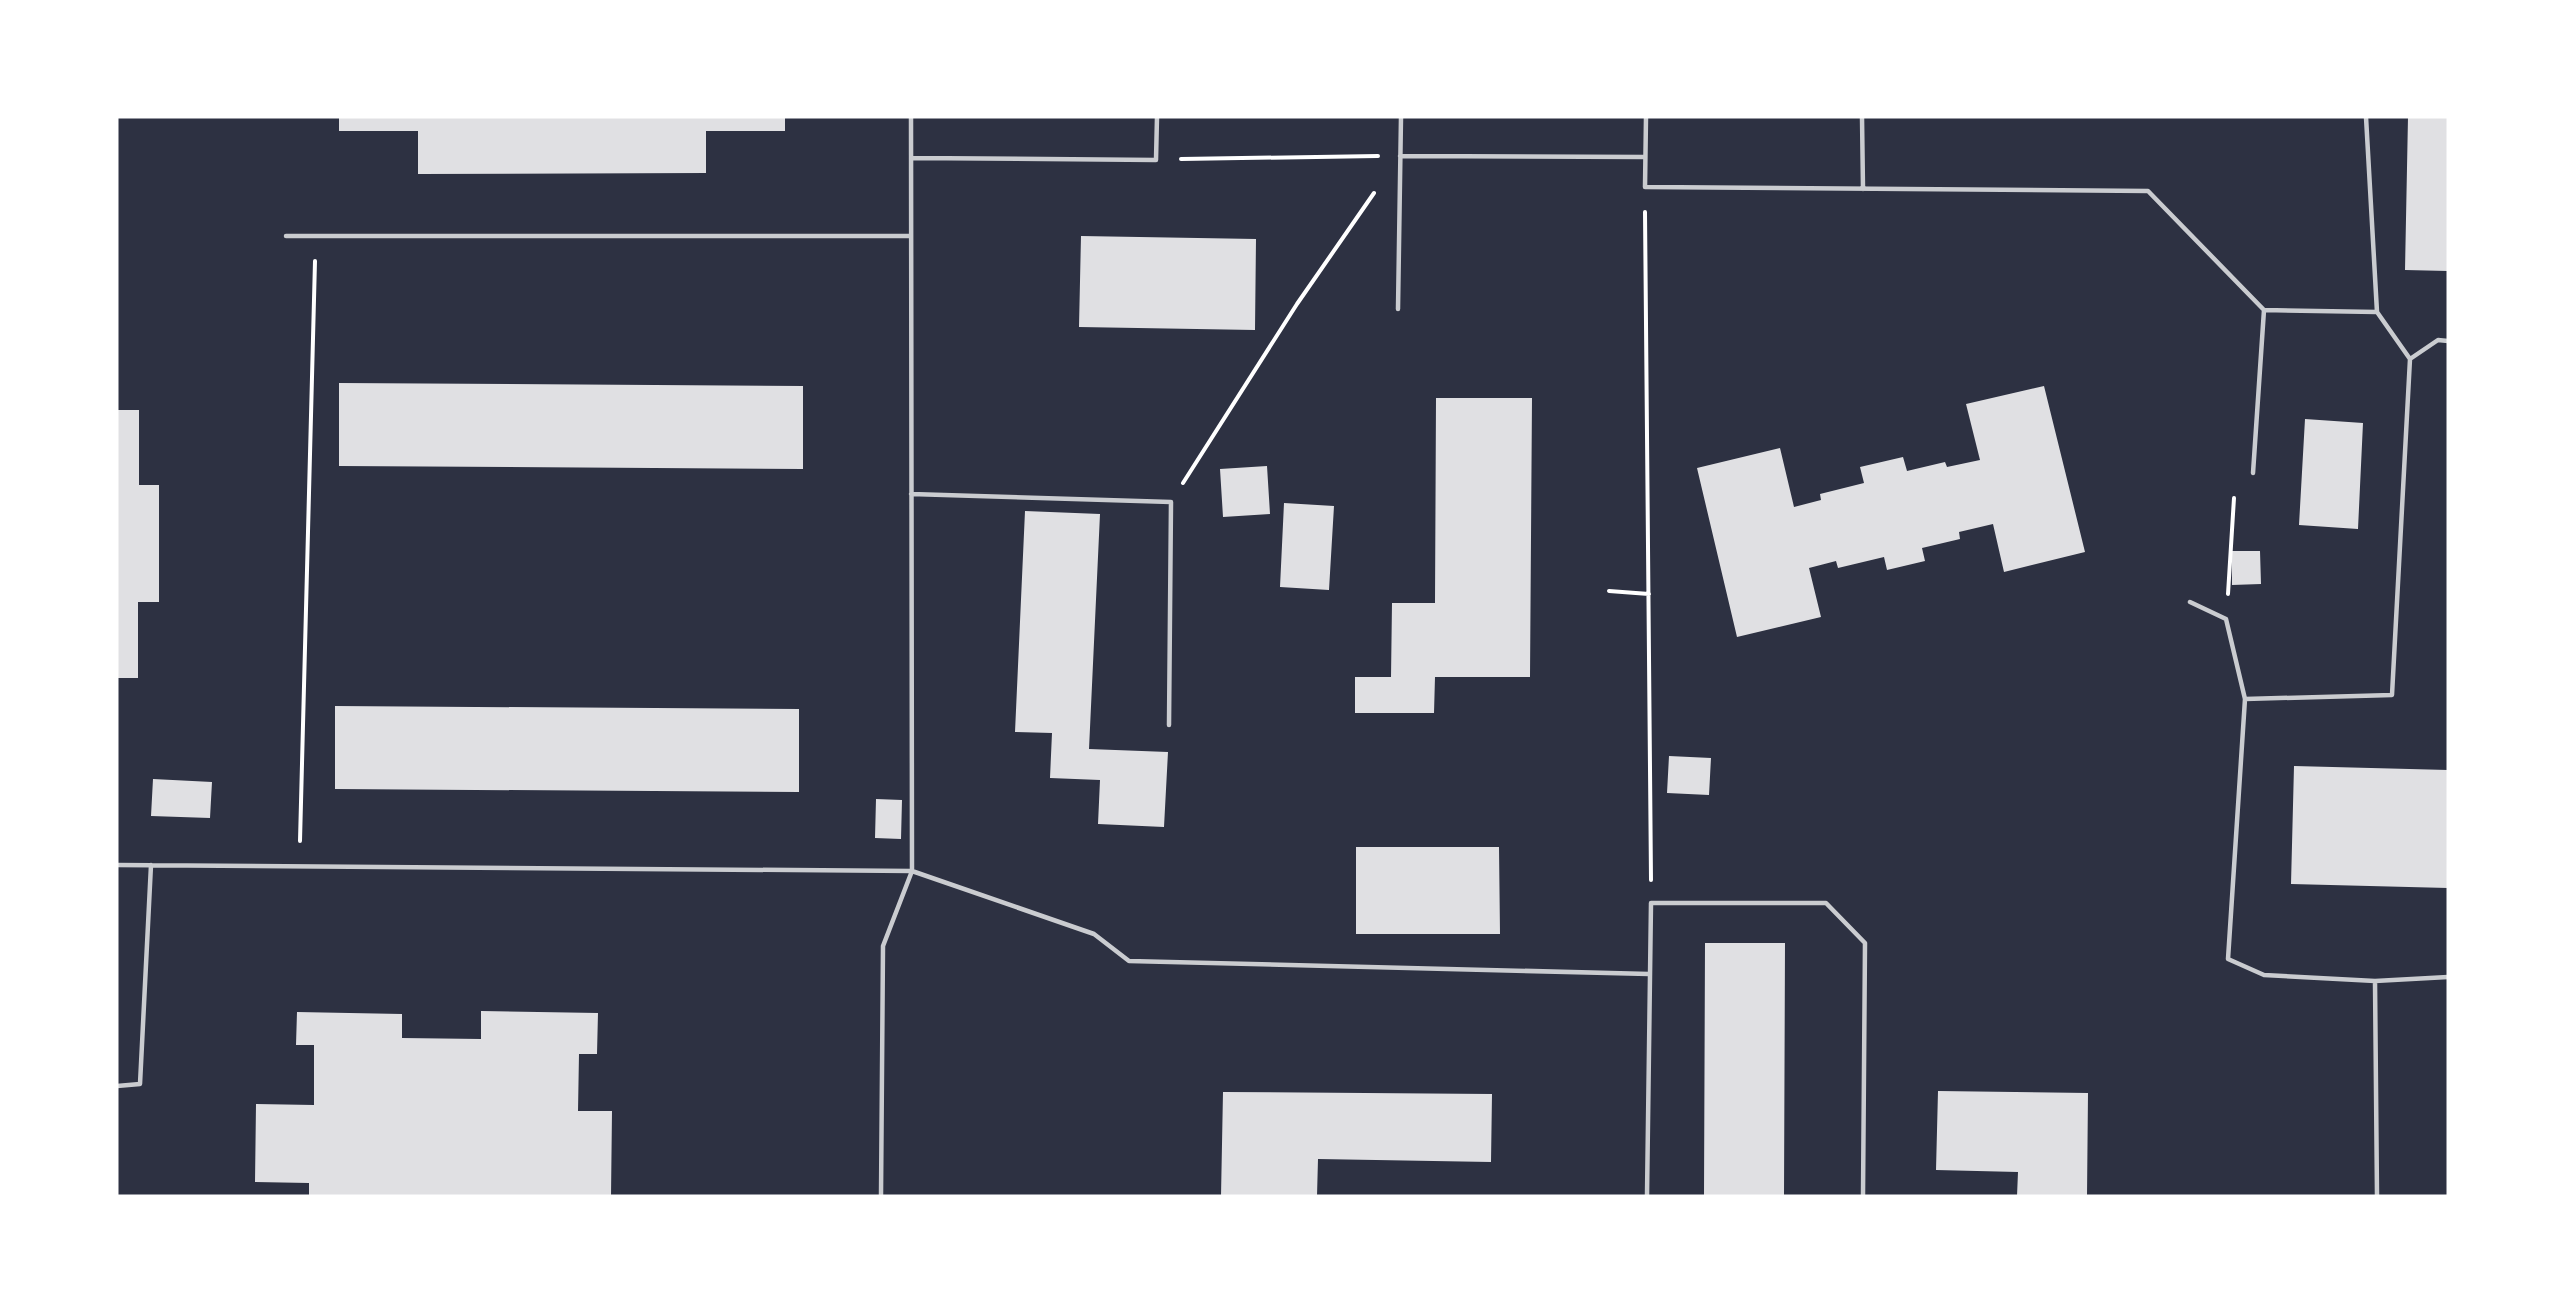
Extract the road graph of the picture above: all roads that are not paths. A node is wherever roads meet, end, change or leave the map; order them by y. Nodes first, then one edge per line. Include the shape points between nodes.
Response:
1 (911, 117) edge
2 (1157, 117) edge
3 (1401, 117) edge
4 (1646, 117) edge
5 (1862, 117) edge
6 (2366, 117) edge
7 (1400, 156) junction
8 (1645, 157) junction
9 (911, 158) junction
10 (1863, 189) junction
11 (286, 236) dead end
12 (909, 236) junction
13 (1398, 309) dead end
14 (2264, 310) junction
15 (2376, 312) junction
16 (2448, 341) edge
17 (2410, 359) junction
18 (2253, 472) dead end
19 (911, 494) junction
20 (2190, 602) dead end
21 (2245, 699) junction
22 (1169, 725) dead end
23 (117, 865) edge
24 (151, 865) junction
25 (912, 871) junction
26 (1649, 974) junction
27 (2448, 977) edge
28 (2375, 981) junction
29 (117, 1086) edge
30 (880, 1196) edge
31 (1647, 1196) edge
32 (1863, 1196) edge
33 (2377, 1196) edge

1 - 9 lane
2 - 9 lane via 1156,159
3 - 7 lane
4 - 8 lane
5 - 10 lane
6 - 15 lane
7 - 8 lane
7 - 13 lane
8 - 10 lane via 1645,187
9 - 12 lane
10 - 14 lane via 2148,191
11 - 12 lane
12 - 19 lane
14 - 15 lane
14 - 18 lane
15 - 17 lane
16 - 17 lane via 2438,340
17 - 21 lane via 2392,695
19 - 22 lane via 1171,502
19 - 25 lane
20 - 21 lane via 2226,619
21 - 28 lane via 2228,959 2264,975
23 - 24 lane
24 - 25 lane
24 - 29 lane via 140,1084
25 - 26 lane via 1094,934 1129,961
25 - 30 lane via 883,946
26 - 31 lane
26 - 32 lane via 1652,903 1826,903 1865,943
27 - 28 lane
28 - 33 lane

